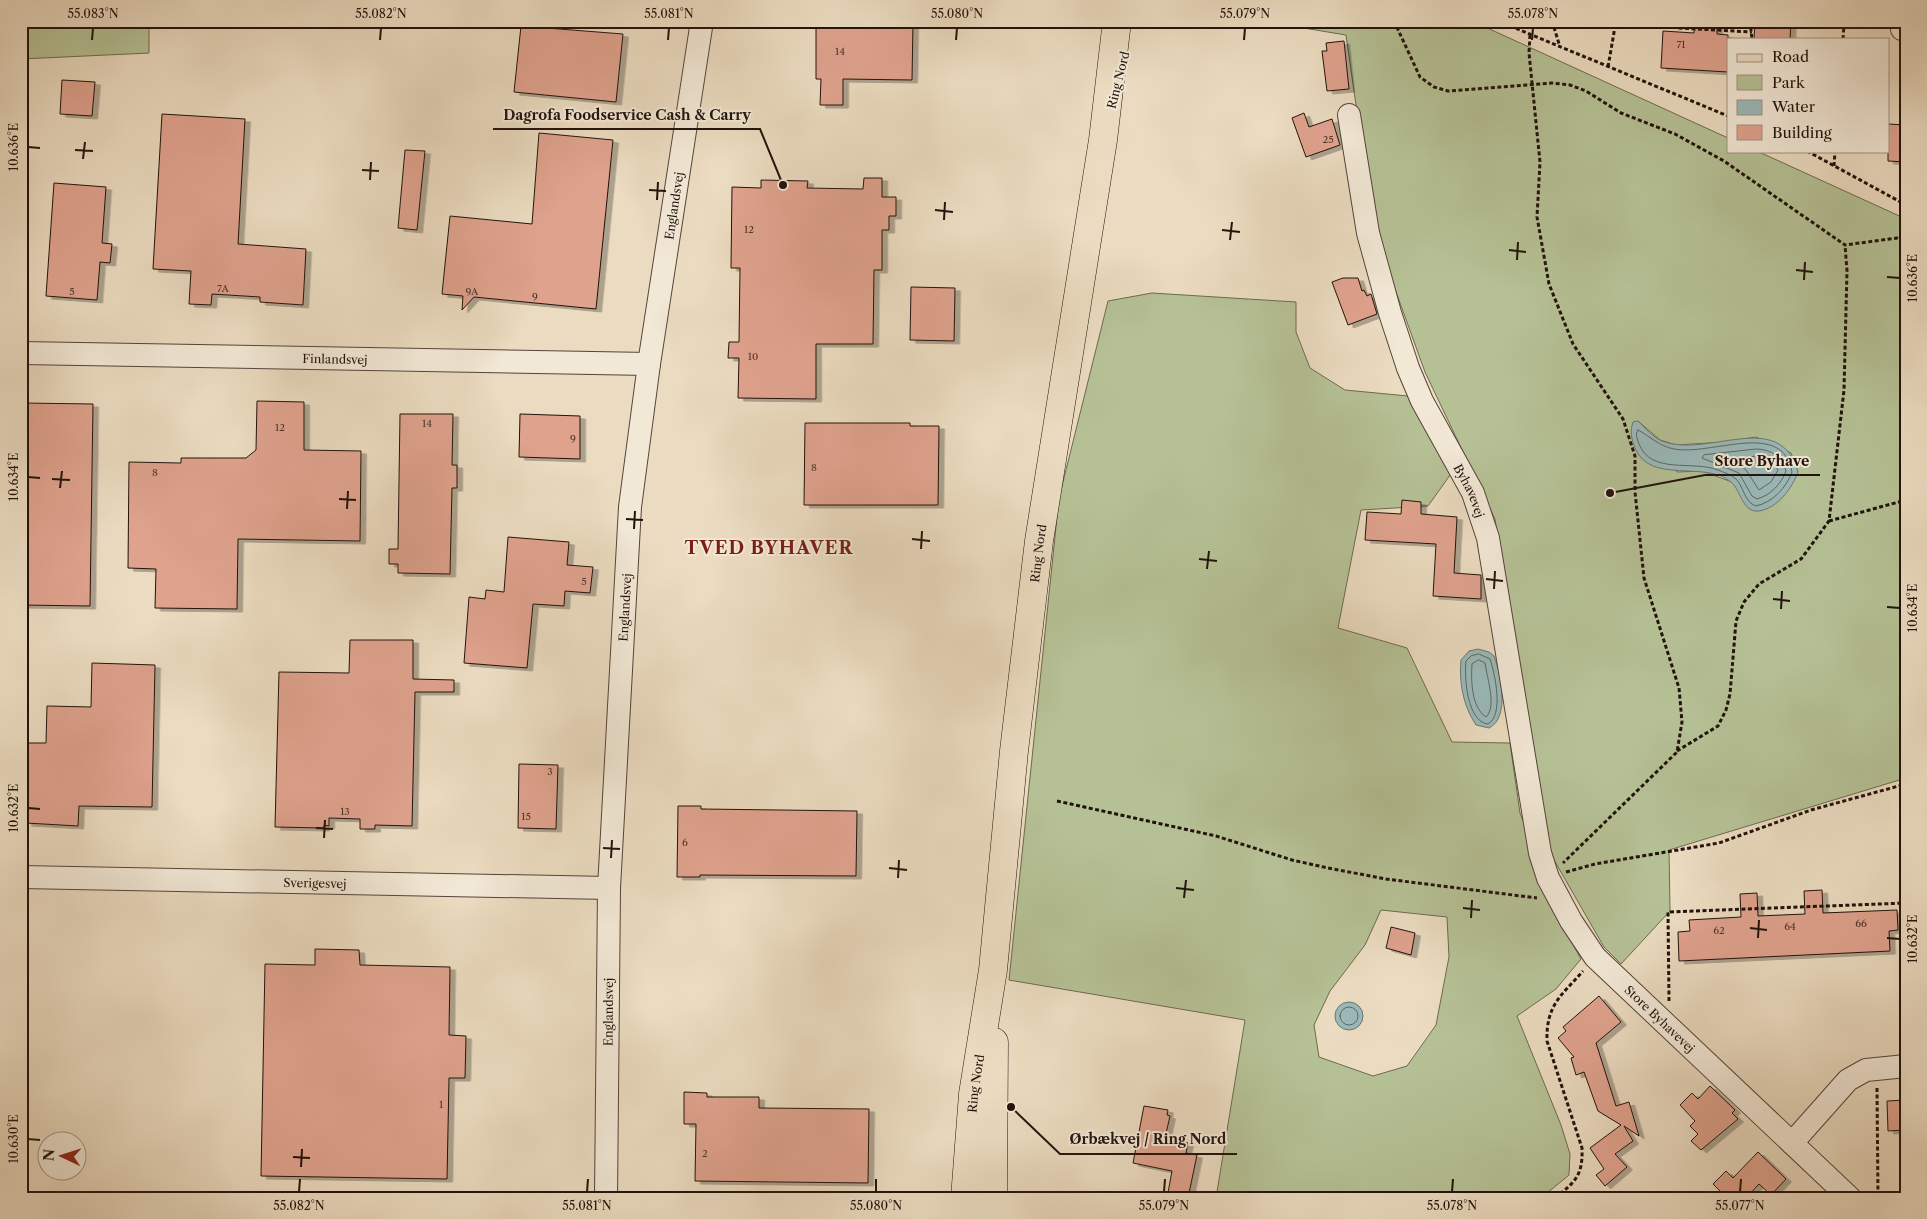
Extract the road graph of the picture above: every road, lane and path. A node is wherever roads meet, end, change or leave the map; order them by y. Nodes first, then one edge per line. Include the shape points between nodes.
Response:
1 (702, 21) edge
2 (1117, 21) edge
3 (1134, 21) edge
4 (1394, 21) edge
5 (1498, 21) edge
6 (1552, 21) edge
7 (1616, 21) edge
8 (1679, 21) edge
9 (1750, 21) edge
10 (1902, 25) edge
11 (1752, 32) junction
12 (1530, 35) junction
13 (1752, 38) edge
14 (1843, 38) edge
15 (1561, 48) junction
16 (1608, 68) junction
17 (1532, 84) junction
18 (1906, 104) edge
19 (1349, 115) dead end
20 (1727, 116) edge
21 (1906, 118) edge
22 (1103, 140) junction
23 (1809, 152) edge
24 (1835, 152) edge
25 (1834, 166) junction
26 (1906, 205) edge
27 (1906, 242) edge
28 (1845, 245) junction
29 (21, 353) edge
30 (649, 364) junction
31 (1906, 500) edge
32 (1829, 521) junction
33 (1677, 752) junction
34 (1906, 784) edge
35 (1057, 801) dead end
36 (21, 877) edge
37 (1548, 878) junction
38 (609, 888) junction
39 (1560, 900) junction
40 (1906, 903) edge
41 (1595, 958) junction
42 (993, 970) junction
43 (1670, 1028) junction
44 (1906, 1066) edge
45 (1877, 1082) dead end
46 (1792, 1143) junction
47 (606, 1198) edge
48 (965, 1198) edge
49 (993, 1198) edge
50 (1555, 1198) edge
51 (1850, 1198) edge
52 (1878, 1198) edge

1 - 30 street, Englandsvej
2 - 22 main road, Ring Nord
3 - 22 main road, Ring Nord
4 - 17 path via 1420,77 1434,87 1448,92
5 - 12 path
6 - 15 path
7 - 16 path
8 - 11 path via 1679,28
9 - 11 path
10 - 14 path via 1844,24
11 - 13 path
12 - 15 path
12 - 17 path
15 - 16 path
16 - 20 path
17 - 28 path via 1570,85 1621,113 1675,134 1724,161
17 - 33 path via 1540,162 1537,217 1549,284 1573,344 1623,419 1631,440 1644,578 1679,688 1682,722
18 - 21 path
19 - 37 street, Byhavevej via 1368,234 1404,358 1422,401 1473,493 1488,538 1534,827
22 - 42 main road, Ring Nord via 1039,541
23 - 25 path
24 - 25 path
25 - 26 path
27 - 28 path via 1898,238
28 - 32 path via 1844,390
29 - 30 street, Finlandsvej
30 - 38 street, Englandsvej via 630,507
31 - 32 path
32 - 33 path via 1801,559 1759,584 1744,602 1736,621 1726,710 1718,726
33 - 37 path
34 - 37 path via 1811,810 1719,843 1595,864
35 - 39 path via 1216,836 1328,868 1386,879
36 - 38 street, Sverigesvej
37 - 39 street, Store Byhavevej
38 - 47 street, Englandsvej
39 - 41 street, Store Byhavevej
40 - 43 path via 1668,912
41 - 43 street, Store Byhavevej
41 - 50 path via 1550,1009 1547,1024 1547,1041 1582,1148 1582,1165 1575,1182
42 - 48 main road, Ring Nord via 973,1094
42 - 49 main road, Ring Nord
43 - 46 street, Store Byhavevej
44 - 46 street via 1866,1070 1848,1080
45 - 52 path
46 - 51 street, Store Byhavevej

